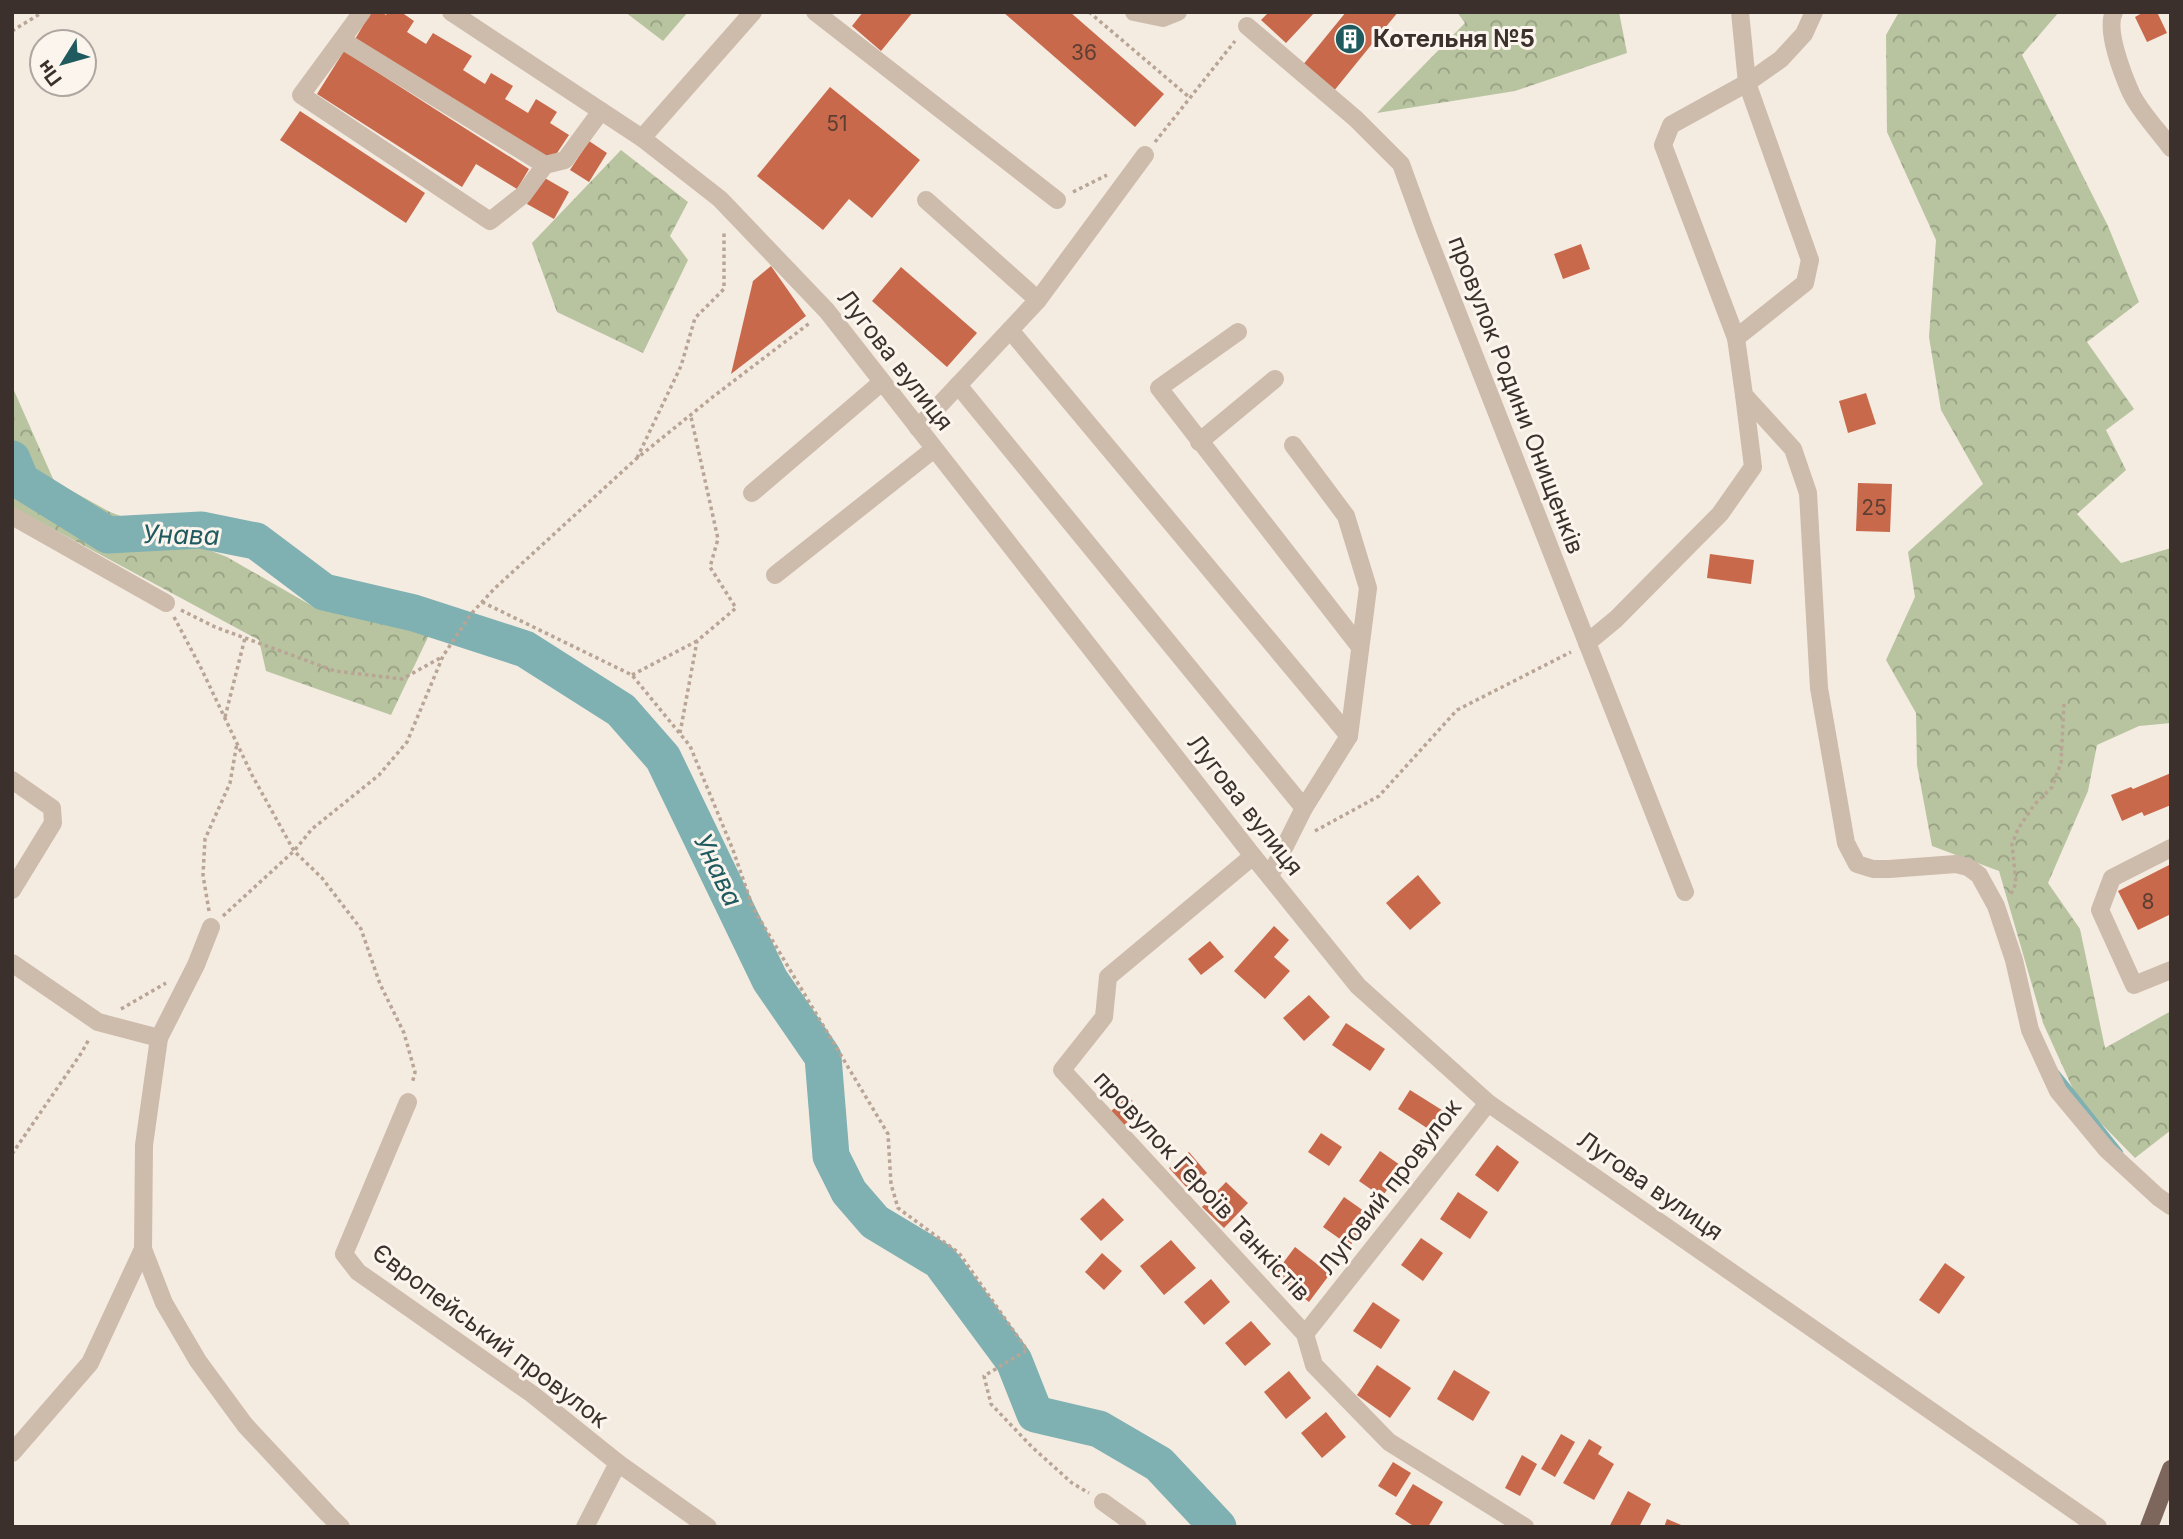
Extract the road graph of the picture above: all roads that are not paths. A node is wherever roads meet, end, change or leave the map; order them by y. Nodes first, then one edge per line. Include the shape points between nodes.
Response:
1 (362, 12) edge
2 (452, 12) edge
3 (753, 12) edge
4 (815, 12) edge
5 (1134, 12) edge
6 (1178, 12) edge
7 (1740, 12) edge
8 (1814, 12) edge
9 (2114, 12) edge
10 (1248, 26) road end
11 (342, 40) junction
12 (1747, 83) junction
13 (601, 111) junction
14 (642, 138) junction
15 (2171, 148) edge
16 (1145, 155) road end
17 (545, 165) junction
18 (926, 200) dead end
19 (1057, 200) road end
20 (1038, 300) junction
21 (1010, 330) junction
22 (1238, 332) dead end
23 (1736, 338) junction
24 (1275, 379) dead end
25 (882, 382) junction
26 (958, 385) junction
27 (1744, 395) junction
28 (918, 428) junction
29 (1199, 442) junction
30 (1293, 445) dead end
31 (934, 449) junction
32 (752, 493) dead end
33 (12, 516) edge
34 (775, 575) dead end
35 (166, 603) road end
36 (1587, 643) junction
37 (1360, 646) junction
38 (1349, 736) junction
39 (12, 780) edge
40 (1304, 808) junction
41 (2171, 848) edge
42 (1253, 856) junction
43 (1270, 876) junction
44 (12, 890) edge
45 (1685, 892) dead end
46 (211, 927) road end
47 (12, 963) edge
48 (2171, 970) edge
49 (159, 1038) junction
50 (408, 1102) road end
51 (1488, 1103) junction
52 (2171, 1206) edge
53 (143, 1249) junction
54 (1305, 1334) junction
55 (12, 1452) edge
56 (618, 1463) junction
57 (2171, 1469) edge
58 (1103, 1502) road end
59 (341, 1527) edge
60 (585, 1527) edge
61 (708, 1527) edge
62 (1138, 1527) edge
63 (1525, 1527) edge
64 (2098, 1527) edge
65 (2149, 1527) edge

1 - 11 street
2 - 13 street, Лугова вулиця
3 - 14 street
4 - 19 street
5 - 6 street via 1163,18
7 - 12 street
8 - 12 street via 1804,34 1781,59
9 - 15 street via 2113,42 2132,94
10 - 36 street, провулок Родини Онищенків via 1401,164
11 - 17 street
11 - 17 street via 301,95 489,221 523,195
12 - 23 street via 1810,260 1805,283
12 - 23 street via 1671,125 1662,145
13 - 14 street, Лугова вулиця
13 - 17 street via 565,160
14 - 25 street, Лугова вулиця via 720,199 827,311
16 - 20 street
18 - 20 street
20 - 21 street
21 - 26 street
21 - 38 street
22 - 29 street via 1159,388
23 - 27 street
24 - 29 street
25 - 28 street, Лугова вулиця
25 - 32 street
26 - 28 street
26 - 40 street
27 - 36 street via 1753,467 1720,514
27 - 52 street via 1793,449 1808,493 1819,688 1846,843 1857,863 1873,869 1956,864 1979,875 1996,906 2014,960 2029,1030 2058,1091 2107,1150
28 - 31 street, Лугова вулиця
29 - 37 street
30 - 37 street via 1346,516 1368,588
31 - 34 street
31 - 42 street, Лугова вулиця
33 - 35 street
36 - 45 street, провулок Родини Онищенків
37 - 38 street
38 - 40 street
39 - 44 street via 52,808 53,823
40 - 43 street
41 - 48 street via 2112,878 2100,910 2134,985
42 - 43 street, Лугова вулиця
42 - 54 street, провулок Героїв Танкістів via 1108,977 1104,1017 1062,1070
43 - 51 street, Лугова вулиця via 1358,986
46 - 49 street
47 - 49 street via 98,1022
49 - 53 street via 144,1145
50 - 56 street, Європейський провулок via 344,1254 358,1272 532,1394
51 - 54 street, Луговий провулок
51 - 64 street, Лугова вулиця
53 - 55 street via 90,1363
53 - 59 street via 164,1303 198,1361 245,1425
54 - 63 street, провулок Героїв Танкістів via 1314,1365 1388,1442
56 - 60 street
56 - 61 street, Європейський провулок
57 - 65 main road
58 - 62 street

